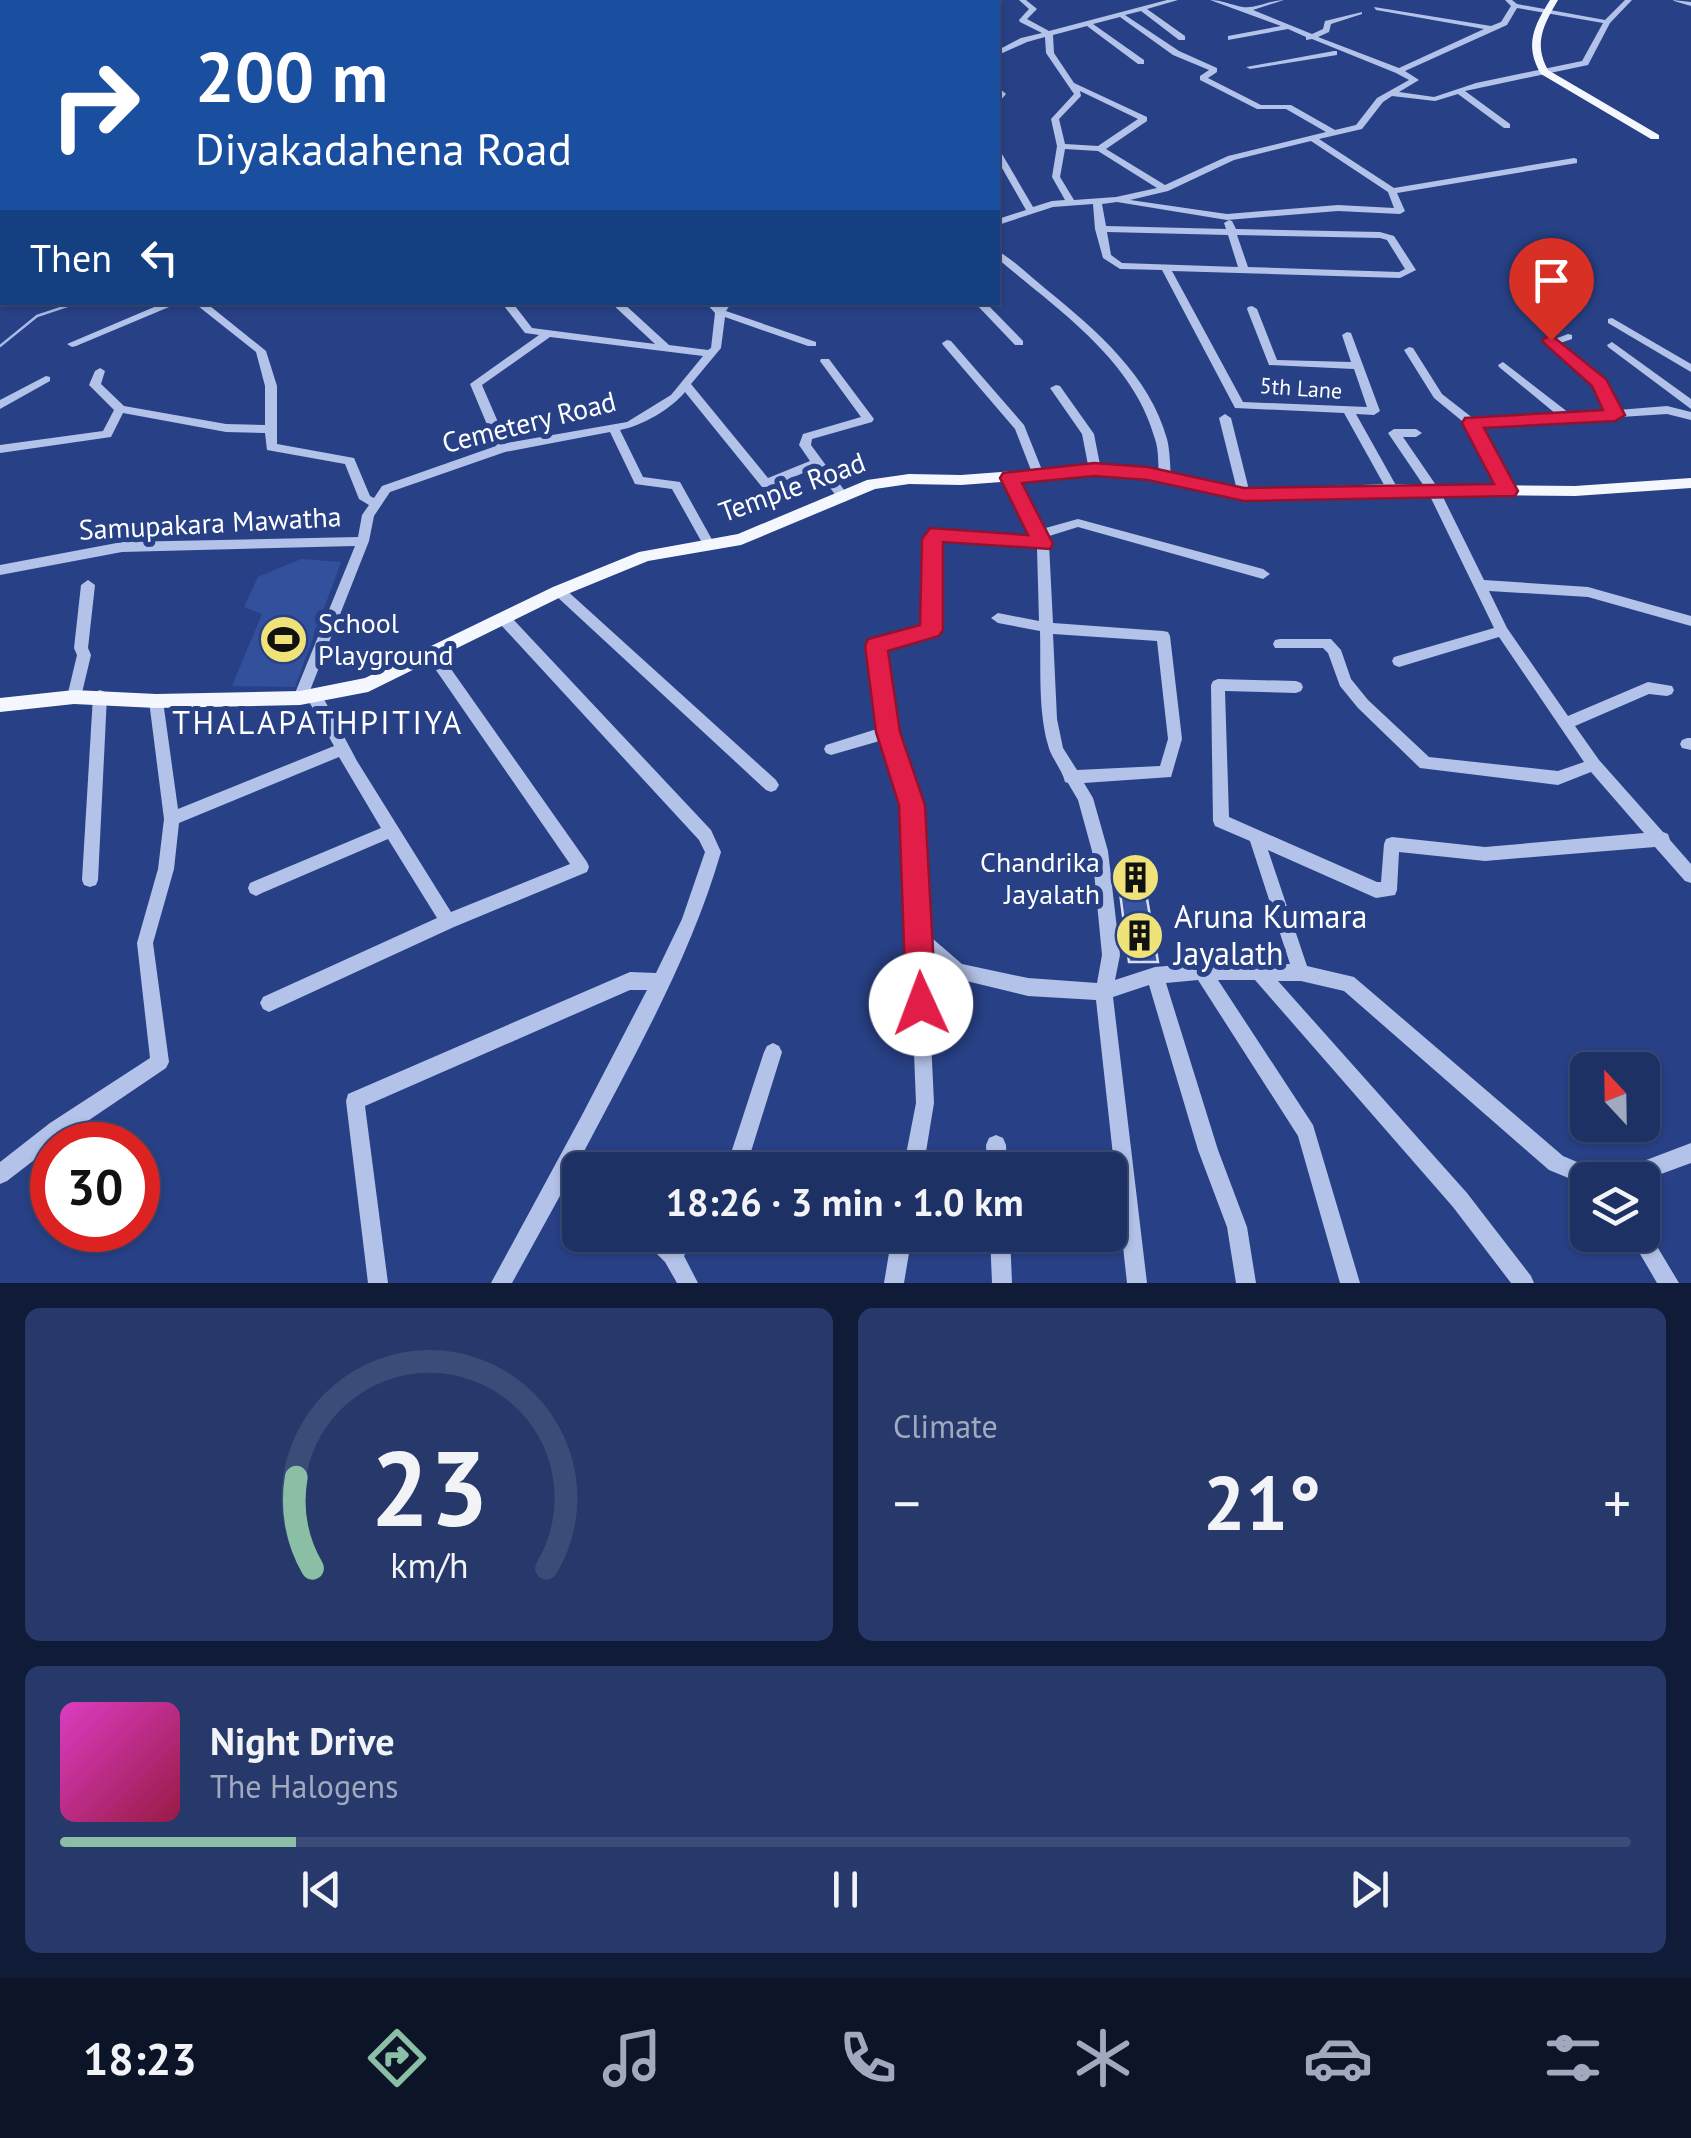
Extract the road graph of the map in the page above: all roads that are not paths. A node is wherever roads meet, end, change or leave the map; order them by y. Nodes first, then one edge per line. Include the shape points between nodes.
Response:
1 (1022, 0) edge
2 (1176, 0) edge
3 (1213, 0) edge
4 (1281, 0) edge
5 (1554, 0) edge
6 (1629, 0) edge
7 (1676, 0) edge
8 (1512, 3) edge
9 (1691, 4) edge
10 (1376, 8) dead end
11 (1145, 10) junction
12 (1249, 10) junction
13 (1547, 11) junction
14 (1360, 13) dead end
15 (1123, 16) junction
16 (1607, 22) junction
17 (1089, 24) junction
18 (1288, 27) junction
19 (1488, 28) junction
20 (1049, 34) junction
21 (1182, 38) dead end
22 (1231, 38) dead end
23 (1310, 38) junction
24 (1000, 52) edge
25 (1340, 52) junction
26 (1141, 62) dead end
27 (1250, 67) dead end
28 (1399, 72) junction
29 (1544, 72) junction
30 (1072, 86) junction
31 (1460, 91) junction
32 (1391, 94) junction
33 (1507, 126) dead end
34 (1335, 134) junction
35 (1654, 138) dead end
36 (1313, 140) junction
37 (1061, 146) junction
38 (1100, 149) junction
39 (1000, 157) edge
40 (1574, 161) dead end
41 (1166, 189) junction
42 (1392, 191) junction
43 (1116, 200) junction
44 (1097, 201) junction
45 (1072, 203) junction
46 (1030, 208) junction
47 (1227, 217) junction
48 (1000, 219) edge
49 (1100, 229) junction
50 (1231, 231) junction
51 (1000, 256) edge
52 (1166, 268) junction
53 (1244, 270) junction
54 (169, 305) edge
55 (202, 305) edge
56 (508, 305) edge
57 (618, 305) edge
58 (982, 305) edge
59 (719, 306) edge
60 (1252, 310) dead end
61 (1612, 321) dead end
62 (549, 334) junction
63 (1347, 335) dead end
64 (1568, 336) dead end
65 (947, 343) dead end
66 (72, 344) dead end
67 (812, 344) dead end
68 (1019, 344) dead end
69 (1612, 345) dead end
70 (666, 348) junction
71 (1409, 350) dead end
72 (712, 354) junction
73 (825, 360) dead end
74 (1504, 365) dead end
75 (1358, 366) junction
76 (1691, 370) edge
77 (100, 372) dead end
78 (46, 379) dead end
79 (686, 384) junction
80 (1056, 388) dead end
81 (1691, 405) edge
82 (0, 406) edge
83 (120, 409) junction
84 (1349, 412) junction
85 (1615, 415) junction
86 (1691, 416) edge
87 (1225, 418) dead end
88 (1568, 418) junction
89 (1472, 423) junction
90 (269, 429) junction
91 (614, 429) junction
92 (1416, 432) dead end
93 (504, 448) junction
94 (0, 449) edge
95 (816, 463) junction
96 (1094, 470) junction
97 (1038, 475) junction
98 (1010, 478) junction
99 (1165, 478) junction
100 (1691, 484) edge
101 (1392, 489) junction
102 (1508, 491) junction
103 (1434, 492) junction
104 (1244, 494) junction
105 (844, 498) junction
106 (376, 503) junction
107 (363, 540) junction
108 (1040, 540) junction
109 (709, 546) junction
110 (0, 570) edge
111 (1263, 574) dead end
112 (88, 585) dead end
113 (1479, 585) junction
114 (558, 591) junction
115 (998, 618) dead end
116 (506, 621) junction
117 (1691, 621) edge
118 (1050, 628) junction
119 (1502, 631) junction
120 (1280, 644) dead end
121 (434, 656) junction
122 (1399, 661) dead end
123 (1296, 688) dead end
124 (1668, 690) dead end
125 (100, 696) junction
126 (74, 697) junction
127 (307, 697) junction
128 (156, 701) junction
129 (0, 706) edge
130 (1566, 723) junction
131 (888, 732) junction
132 (342, 749) junction
133 (831, 749) dead end
134 (1594, 765) junction
135 (1070, 777) junction
136 (771, 784) dead end
137 (172, 820) junction
138 (390, 831) junction
139 (1256, 836) junction
140 (1662, 839) junction
141 (1691, 876) edge
142 (90, 880) dead end
143 (256, 888) dead end
144 (448, 920) junction
145 (918, 937) junction
146 (1202, 971) junction
147 (1259, 972) junction
148 (1301, 972) junction
149 (1155, 975) junction
150 (661, 982) junction
151 (1104, 992) junction
152 (270, 1003) dead end
153 (773, 1052) dead end
154 (996, 1145) dead end
155 (583, 1152) edge
156 (741, 1152) edge
157 (917, 1152) edge
158 (996, 1152) edge
159 (1691, 1153) edge
160 (1660, 1165) edge
161 (1570, 1169) edge
162 (0, 1174) edge
163 (562, 1189) edge
164 (669, 1252) edge
165 (674, 1252) edge
166 (899, 1252) edge
167 (1001, 1252) edge
168 (1650, 1252) edge
169 (672, 1255) junction
170 (378, 1283) edge
171 (501, 1283) edge
172 (688, 1283) edge
173 (894, 1283) edge
174 (1002, 1283) edge
175 (1138, 1283) edge
176 (1246, 1283) edge
177 (1350, 1283) edge
178 (1524, 1283) edge
179 (1669, 1283) edge

1 - 20 street via 1033,9 1023,20
2 - 11 street
3 - 12 street
4 - 12 street
5 - 13 main road
6 - 16 street
7 - 9 street
8 - 13 street
8 - 19 street via 1511,18
10 - 19 street
11 - 15 street
11 - 21 street
12 - 18 street
13 - 16 street
13 - 29 main road via 1532,34 1534,57
14 - 23 street via 1328,23
15 - 17 street
15 - 34 street via 1214,70 1202,78 1260,108 1288,107
16 - 29 street via 1585,63
17 - 20 street
17 - 26 street
18 - 22 street
18 - 23 street
19 - 28 street
20 - 24 street
20 - 30 street via 1050,53
23 - 25 street
25 - 27 street
25 - 28 street
28 - 32 street via 1415,80
29 - 31 street
29 - 35 main road
30 - 37 street via 1078,94 1055,118
30 - 38 street via 1144,118
31 - 32 street via 1430,100
31 - 33 street
32 - 34 street via 1359,126
34 - 36 street
36 - 41 street via 1231,158
36 - 42 street
37 - 38 street
37 - 45 street via 1056,177
38 - 41 street
39 - 46 street
40 - 42 street
41 - 43 street
42 - 47 street via 1396,212 1338,208
43 - 44 street
43 - 47 street
44 - 45 street
44 - 49 street
45 - 46 street
46 - 48 street
47 - 50 street
49 - 50 street
49 - 52 street via 1112,263
50 - 53 street
50 - 53 street via 1388,236 1411,270
51 - 99 street via 1118,360 1164,436
52 - 53 street
52 - 84 street, 5th Lane via 1240,404
54 - 66 street
55 - 90 street via 255,344 271,386
56 - 62 street via 522,328
57 - 70 street
58 - 68 street
59 - 67 street
59 - 72 street
60 - 75 street via 1273,363
61 - 76 street
62 - 70 street
62 - 93 street via 476,384
63 - 75 street, 5th Lane
64 - 85 street via 1549,343 1600,383
65 - 97 street via 1020,428
69 - 81 street
70 - 72 street
71 - 89 street via 1438,396
72 - 79 street, Cemetery Road
73 - 95 street via 868,419 807,438
74 - 88 street
75 - 84 street, 5th Lane via 1374,411
77 - 83 street via 95,385
78 - 82 street
79 - 91 street, Cemetery Road via 675,397
79 - 95 street via 766,484
80 - 96 street via 1088,434
83 - 90 street
83 - 94 street via 107,434
84 - 101 street
85 - 86 street via 1667,410
85 - 88 street
87 - 104 street
88 - 89 street
89 - 102 street
90 - 106 street via 270,446 350,461 365,499
91 - 93 street, Cemetery Road
91 - 109 street via 639,481 676,485
92 - 103 street via 1394,432
93 - 106 street, Cemetery Road via 386,489
95 - 105 street
96 - 97 main road, Temple Road
96 - 99 main road, Temple Road
97 - 98 main road, Temple Road
98 - 105 main road, Temple Road via 909,478 872,484
98 - 108 street
99 - 104 main road, Temple Road
100 - 102 main road, Temple Road
101 - 103 main road, Temple Road
101 - 104 main road, Temple Road
102 - 103 main road, Temple Road
103 - 113 street
105 - 109 main road, Temple Road
106 - 107 street
107 - 110 street, Samupakara Mawatha via 122,547
107 - 127 street
108 - 111 street via 1078,523
108 - 118 street
108 - 131 street via 937,534 932,539 932,630 876,646
109 - 114 main road, Temple Road via 644,556
112 - 126 street
113 - 117 street via 1588,592
113 - 119 street
114 - 116 main road, Temple Road
114 - 136 street
115 - 118 street
116 - 121 main road, Temple Road
116 - 150 street via 705,835 713,852
118 - 135 street via 1050,719
118 - 135 street via 1162,636 1176,739 1166,772
119 - 122 street
119 - 130 street
120 - 134 street via 1326,643 1354,693 1426,763 1558,778
121 - 127 main road, Temple Road via 368,684
121 - 144 street via 580,867
123 - 139 street via 1218,685 1221,821
124 - 130 street via 1648,688
125 - 126 main road, Temple Road
125 - 128 main road, Temple Road
125 - 142 street
126 - 129 main road, Temple Road
127 - 128 main road, Temple Road
127 - 132 street via 331,719
128 - 137 street
130 - 134 street
131 - 133 street
131 - 145 street via 912,805
132 - 137 street
132 - 138 street
134 - 140 street
135 - 151 street via 1084,798 1100,851 1111,956
137 - 162 street via 145,943 160,1062
138 - 143 street
138 - 144 street
139 - 140 street via 1376,890 1389,890 1392,844 1485,854
139 - 148 street
140 - 141 street
144 - 152 street
145 - 151 street via 958,970 1028,988
145 - 157 street via 925,1104
146 - 147 street
146 - 149 street
146 - 177 street via 1306,1132
147 - 148 street
147 - 178 street via 1460,1200
148 - 161 street via 1348,983
149 - 151 street
149 - 176 street via 1237,1227
150 - 155 street
150 - 170 street via 630,981 355,1101
151 - 175 street
153 - 156 street
154 - 158 street
159 - 160 street
163 - 171 street
164 - 169 street
165 - 169 street
166 - 173 street
167 - 174 street
168 - 179 street
169 - 172 street

